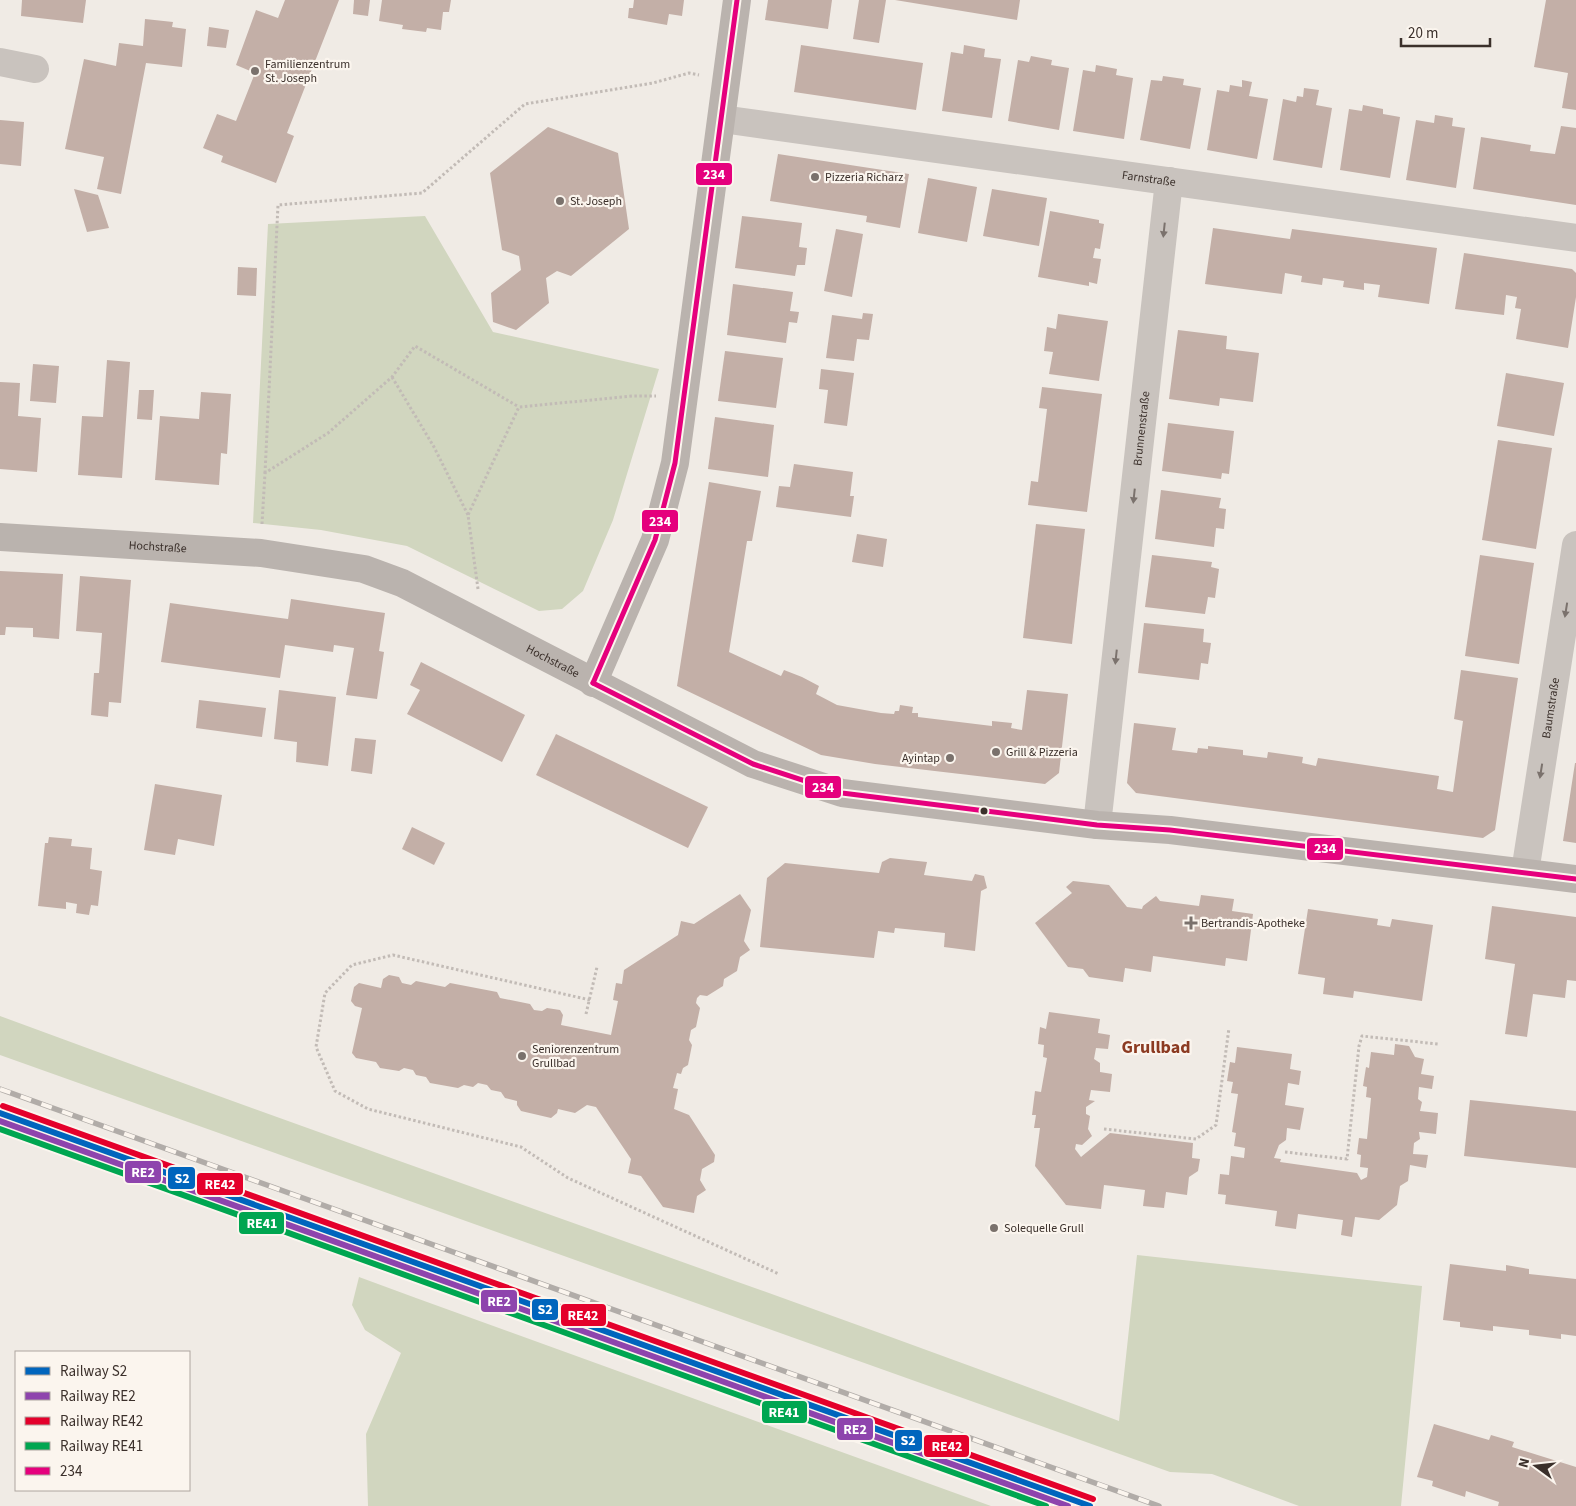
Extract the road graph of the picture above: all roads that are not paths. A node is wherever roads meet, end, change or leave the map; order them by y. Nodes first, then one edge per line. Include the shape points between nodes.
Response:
1 (736, 0) edge
2 (0, 62) edge
3 (35, 69) dead end
4 (722, 119) junction
5 (1169, 181) junction
6 (1576, 238) edge
7 (0, 537) edge
8 (1576, 545) edge
9 (593, 683) junction
10 (1097, 825) junction
11 (1525, 872) junction
12 (1576, 879) edge

1 - 4 street
2 - 3 street
4 - 5 street, Farnstraße
4 - 9 street via 675,463 655,540
5 - 6 street, Farnstraße
5 -> 10 street, Brunnenstraße
7 - 9 street, Hochstraße via 261,552 364,569 402,583
8 -> 11 street, Baumstraße
9 - 10 street, Hochstraße via 753,764 842,793
10 - 11 street, Hochstraße via 1170,830
11 - 12 street, Hochstraße

